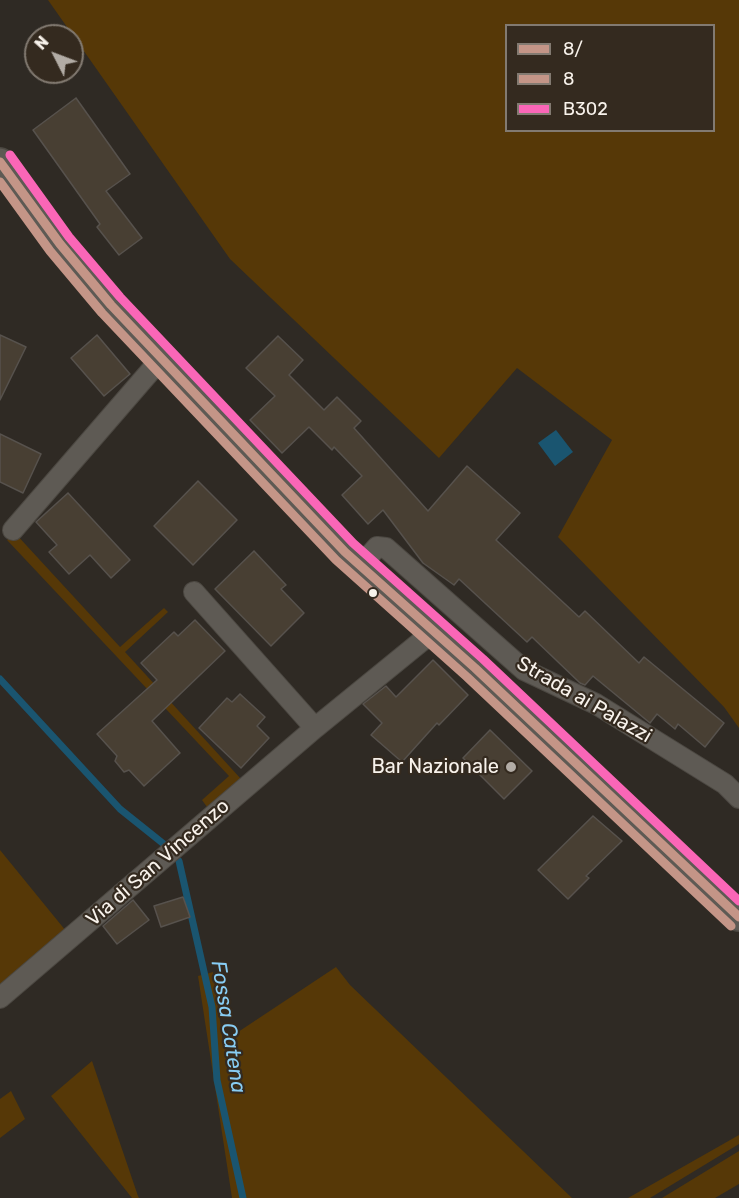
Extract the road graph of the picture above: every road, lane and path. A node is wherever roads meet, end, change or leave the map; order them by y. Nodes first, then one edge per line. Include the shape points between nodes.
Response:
1 (0, 162) edge
2 (160, 360) junction
3 (13, 530) dead end
4 (360, 566) junction
5 (409, 570) junction
6 (387, 591) junction
7 (194, 592) dead end
8 (434, 631) junction
9 (315, 728) junction
10 (739, 798) edge
11 (739, 917) edge
12 (0, 998) edge

1 - 2 main road via 60,244
2 - 3 street
2 - 4 main road
4 - 5 street, Strada ai Palazzi via 382,546
4 - 6 main road
5 - 6 street
5 - 10 street, Strada ai Palazzi via 524,670 596,704 725,784
6 - 8 main road
7 - 9 street
8 - 9 street, Via di San Vincenzo
8 - 11 main road
9 - 12 street, Via di San Vincenzo

